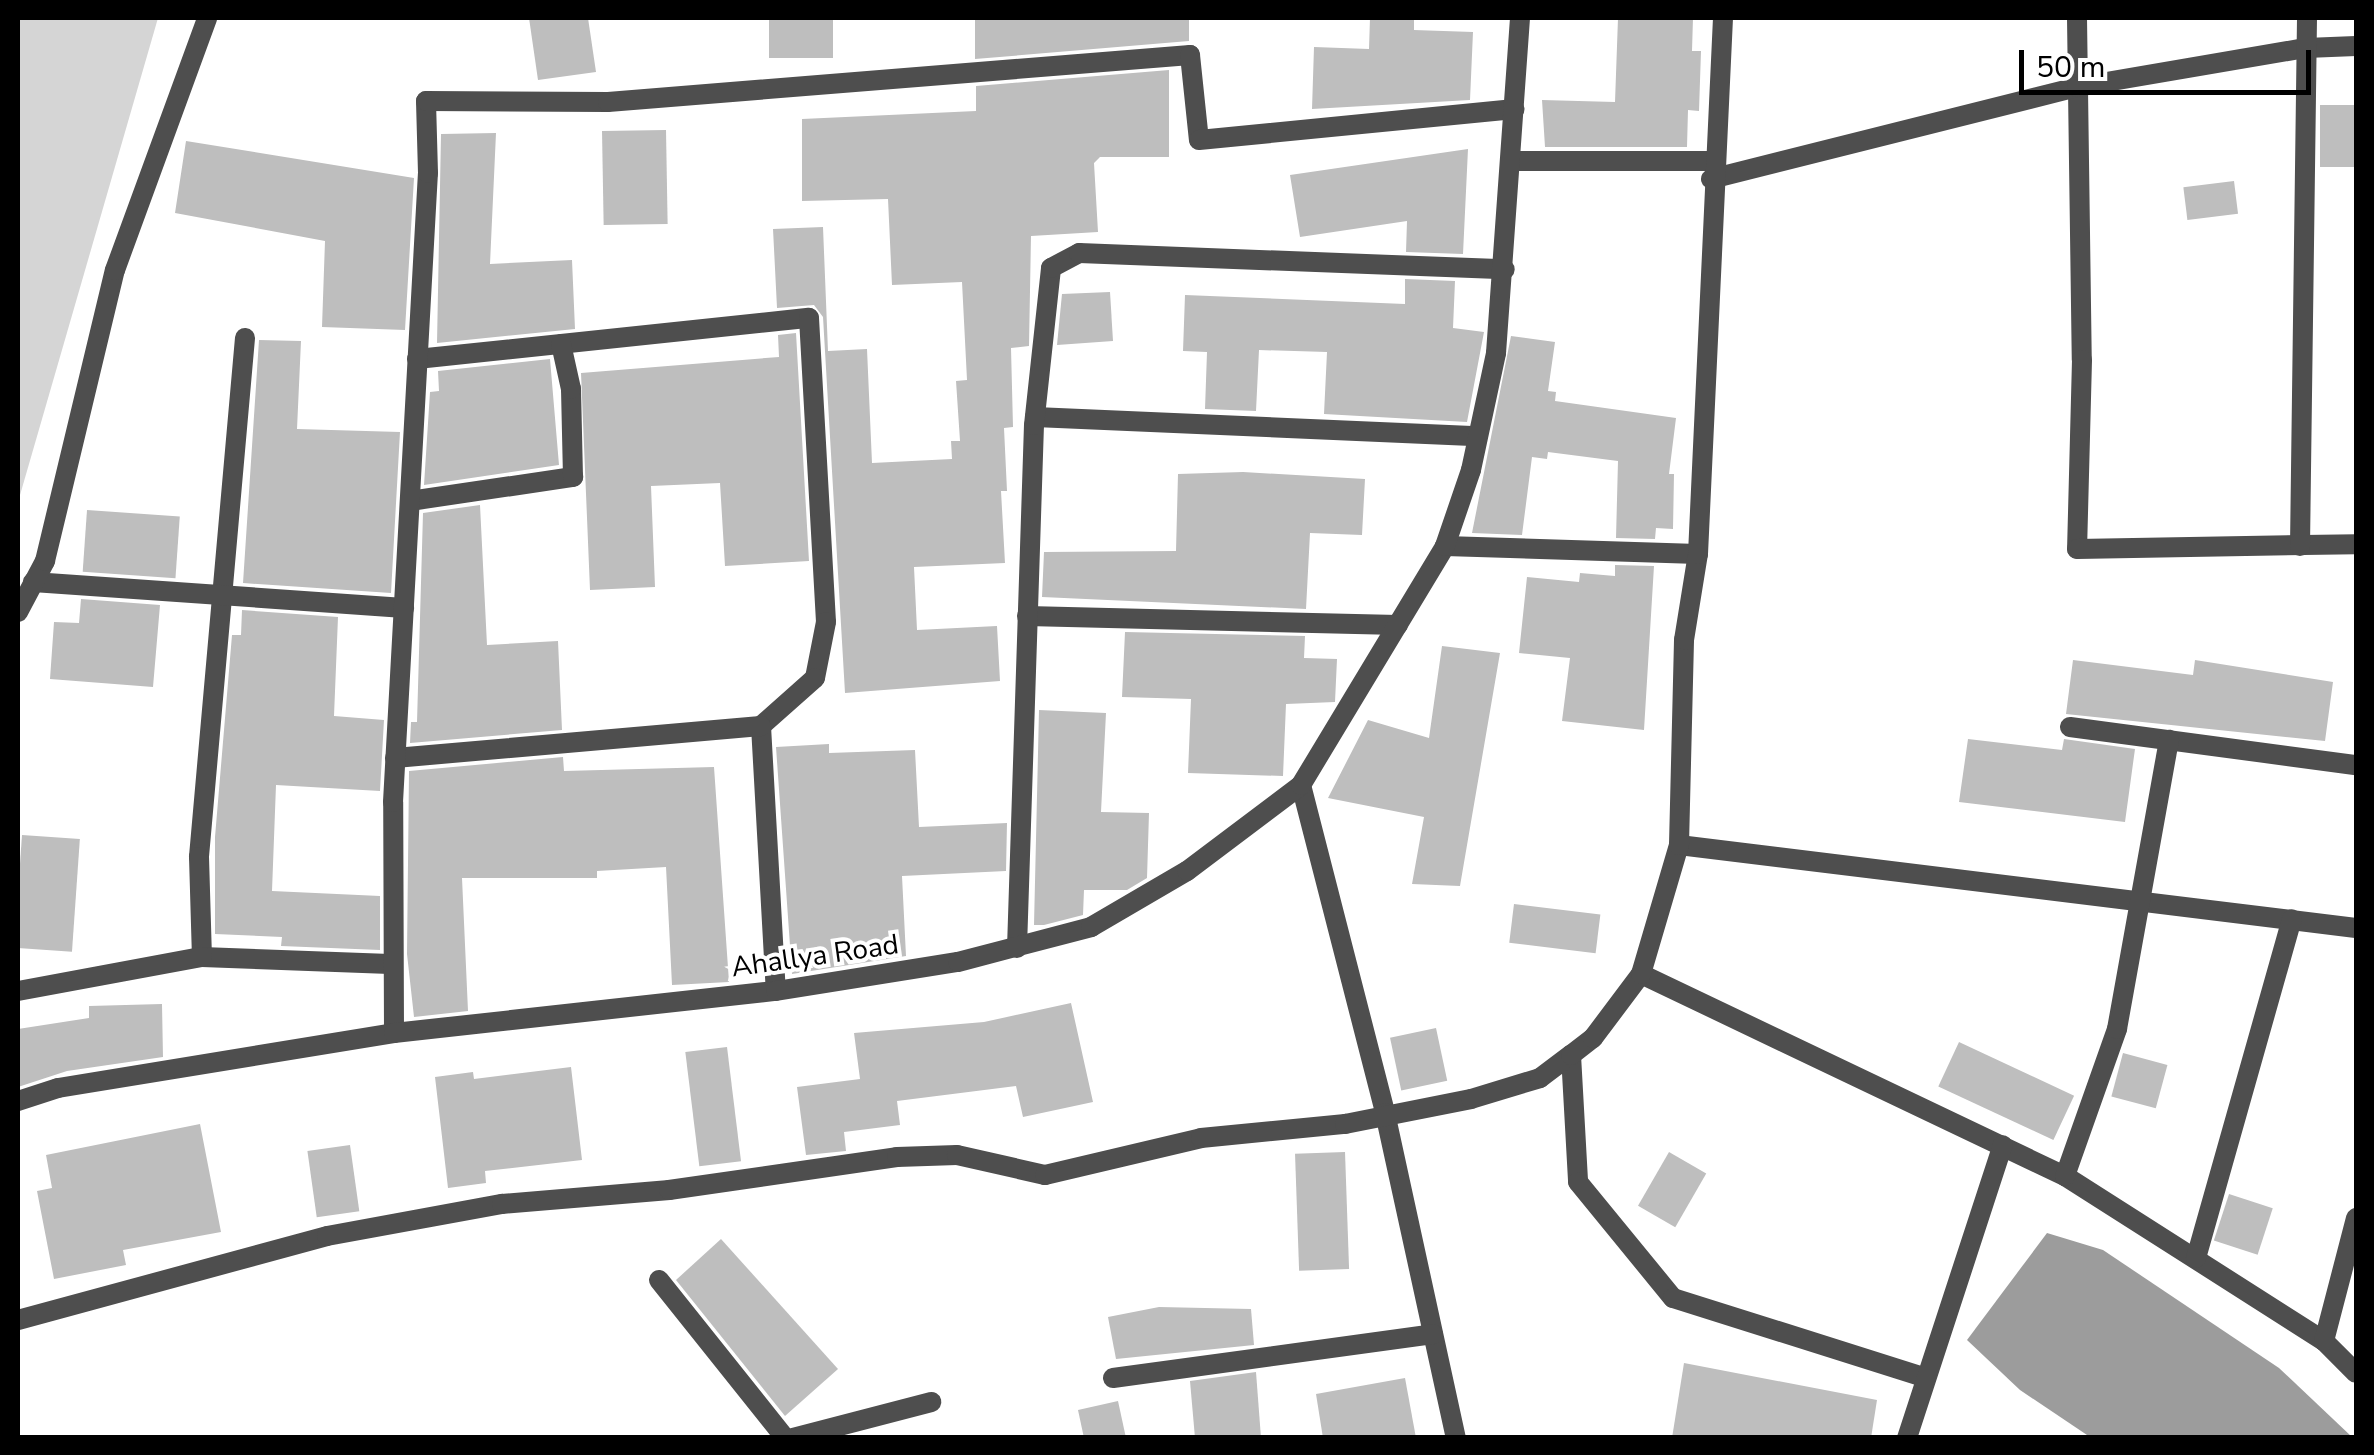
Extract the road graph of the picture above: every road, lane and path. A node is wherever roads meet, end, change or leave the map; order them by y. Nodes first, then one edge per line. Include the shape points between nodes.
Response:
1 (208, 18) edge
2 (1520, 18) edge
3 (1723, 18) edge
4 (2077, 18) edge
5 (2307, 18) edge
6 (2356, 46) edge
7 (2306, 48) junction
8 (2078, 88) junction
9 (1514, 109) junction
10 (1511, 161) junction
11 (1712, 170) junction
12 (1505, 269) junction
13 (245, 338) dead end
14 (561, 344) junction
15 (416, 359) junction
16 (1035, 417) junction
17 (1478, 436) junction
18 (410, 500) junction
19 (2356, 544) edge
20 (1445, 546) junction
21 (2300, 546) junction
22 (1698, 554) junction
23 (33, 582) junction
24 (219, 594) junction
25 (404, 608) junction
26 (18, 612) edge
27 (1026, 616) junction
28 (1398, 625) junction
29 (761, 726) junction
30 (2070, 727) dead end
31 (2169, 740) junction
32 (395, 758) junction
33 (2356, 765) edge
34 (1301, 785) junction
35 (1679, 844) junction
36 (2144, 898) junction
37 (2292, 920) junction
38 (2356, 928) edge
39 (1017, 948) junction
40 (202, 957) junction
41 (390, 964) junction
42 (1641, 974) junction
43 (776, 991) junction
44 (18, 992) edge
45 (394, 1033) junction
46 (1571, 1054) junction
47 (18, 1101) edge
48 (1385, 1114) junction
49 (2003, 1145) junction
50 (2066, 1176) junction
51 (2356, 1218) edge
52 (2196, 1258) junction
53 (659, 1280) dead end
54 (18, 1320) edge
55 (1433, 1334) junction
56 (2324, 1341) junction
57 (2356, 1372) edge
58 (1113, 1378) dead end
59 (1926, 1378) junction
60 (931, 1402) dead end
61 (789, 1438) edge
62 (1456, 1438) edge
63 (1906, 1438) edge

1 - 23 street via 115,270 45,561
2 - 9 street, Ahallya Road
3 - 11 street
4 - 8 street
5 - 7 street
6 - 7 street
7 - 8 street
7 - 21 street
8 - 11 street
8 - 21 street via 2082,325 2076,549
9 - 10 street, Ahallya Road
9 - 15 street via 1199,140 1190,55 666,98 426,101
10 - 11 street
10 - 12 street, Ahallya Road
11 - 22 street
12 - 16 street via 1080,254 1051,268
12 - 17 street, Ahallya Road
13 - 24 street
14 - 15 street
14 - 18 street via 571,389 573,477
14 - 29 street via 808,318 824,548 823,656 815,678
15 - 18 street
16 - 17 street
16 - 27 street
17 - 20 street, Ahallya Road
18 - 25 street
19 - 21 street
20 - 22 street
20 - 28 street, Ahallya Road
22 - 35 street via 1684,640
23 - 24 street
23 - 26 street
24 - 25 street
24 - 40 street via 199,857
25 - 32 street
27 - 28 street
27 - 39 street
28 - 34 street, Ahallya Road
29 - 32 street
29 - 43 street
30 - 31 street
31 - 33 street
31 - 36 street
32 - 41 street
34 - 39 street, Ahallya Road via 1187,871 1091,927
34 - 48 street
35 - 36 street
35 - 42 street
36 - 37 street
36 - 50 street via 2116,1029
37 - 38 street
37 - 52 street
39 - 43 street, Ahallya Road
40 - 41 street
40 - 44 street
41 - 45 street
42 - 46 street via 1593,1038
42 - 49 street
43 - 45 street, Ahallya Road
45 - 47 street, Ahallya Road via 58,1088
46 - 48 street via 1540,1078
46 - 59 street via 1578,1182 1673,1298
48 - 54 street via 1200,1138 1045,1175 957,1155 897,1156 688,1188 502,1204 327,1236
48 - 55 street
49 - 50 street
49 - 59 street
50 - 52 street
51 - 56 street
52 - 56 street
53 - 61 street
55 - 58 street
55 - 62 street
56 - 57 street
59 - 63 street
60 - 61 street

